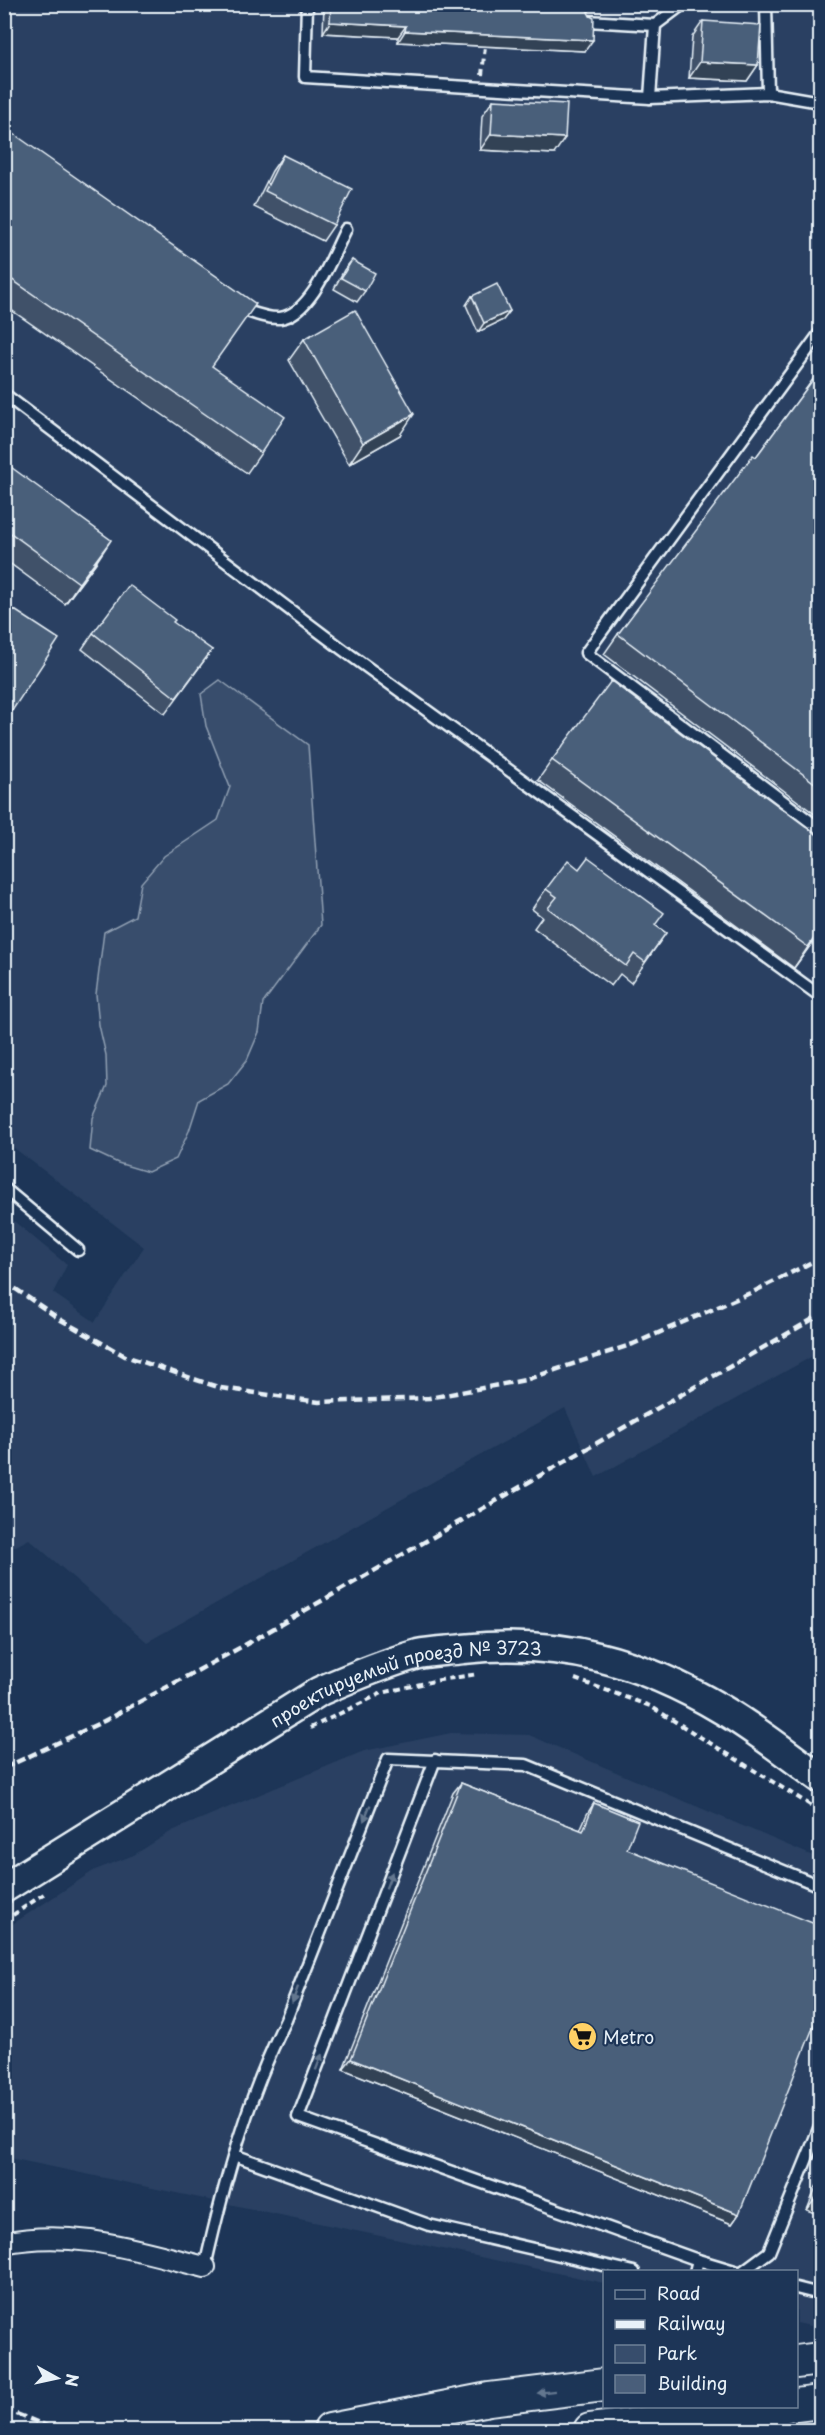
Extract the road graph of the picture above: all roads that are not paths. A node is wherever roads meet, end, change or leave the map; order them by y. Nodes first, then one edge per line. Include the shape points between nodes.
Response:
1 (307, 4) edge
2 (683, 4) edge
3 (766, 4) edge
4 (587, 21) edge
5 (655, 25) junction
6 (768, 93) junction
7 (650, 98) junction
8 (820, 102) edge
9 (346, 229) dead end
10 (227, 301) edge
11 (820, 333) edge
12 (4, 393) edge
13 (820, 829) edge
14 (820, 996) edge
15 (4, 1188) edge
16 (78, 1250) dead end
17 (435, 1760) junction
18 (820, 1778) edge
19 (820, 1886) edge
20 (4, 1888) edge
21 (820, 2126) edge
22 (234, 2155) junction
23 (4, 2242) edge
24 (698, 2260) junction
25 (205, 2267) joint
26 (629, 2270) edge
27 (694, 2270) edge
28 (736, 2270) edge
29 (742, 2270) edge
30 (798, 2288) edge
31 (820, 2294) edge
32 (820, 2359) edge
33 (798, 2362) edge
34 (603, 2385) edge
35 (820, 2402) edge
36 (798, 2405) edge
37 (769, 2408) edge
38 (330, 2430) edge
39 (590, 2430) edge

1 - 7 lane via 305,77
2 - 5 lane
3 - 6 lane
4 - 5 lane
5 - 7 lane
6 - 7 lane
6 - 8 lane
9 - 10 lane via 315,291 298,310 280,318 245,310
11 - 13 lane via 586,653
12 - 14 lane via 342,649
15 - 16 lane
17 - 19 lane via 526,1765
17 -> 22 lane via 388,1759 270,2051
24 -> 17 lane via 298,2117
18 - 20 main road, проектируемый проезд № 3723 via 723,1711 659,1678 601,1656 544,1647 479,1647 420,1654 320,1691
21 - 29 lane via 770,2252
22 - 25 lane
22 - 26 lane via 429,2224
23 - 25 street via 96,2240
24 - 27 lane
24 - 28 lane
30 - 31 lane
32 - 33 main road
34 -> 38 main road via 489,2399
35 - 36 main road
37 - 39 main road

